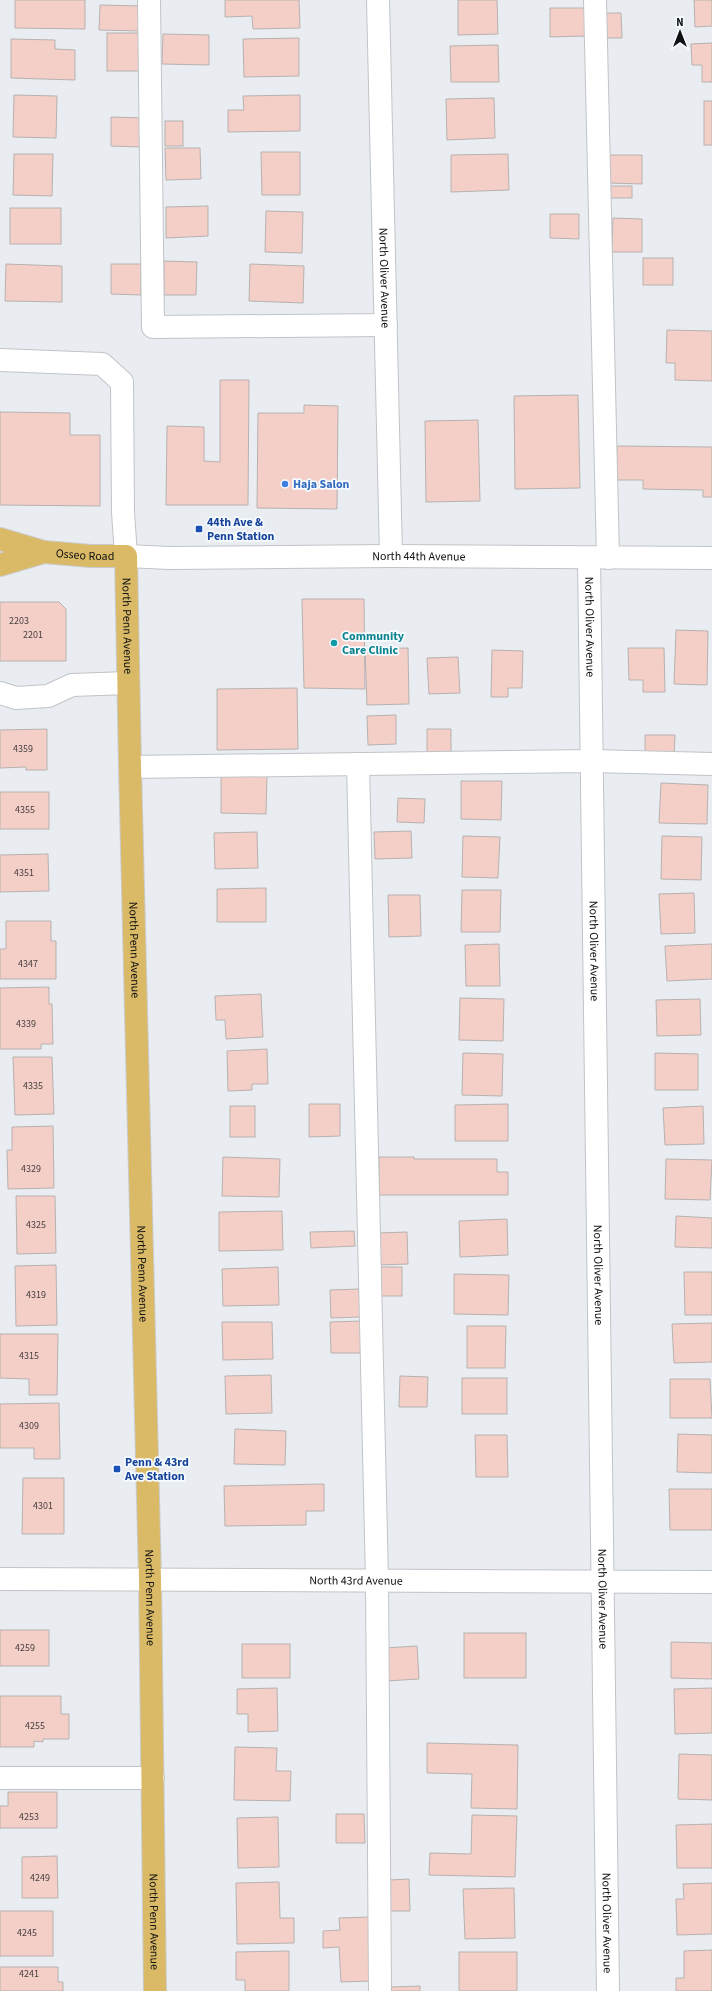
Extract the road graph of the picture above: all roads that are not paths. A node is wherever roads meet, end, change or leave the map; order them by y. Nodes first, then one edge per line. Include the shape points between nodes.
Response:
1 (149, 0) edge
2 (378, 0) edge
3 (595, 0) edge
4 (386, 325) junction
5 (0, 360) edge
6 (0, 539) edge
7 (44, 552) junction
8 (126, 556) junction
9 (391, 556) junction
10 (598, 558) junction
11 (712, 558) edge
12 (0, 565) edge
13 (128, 683) junction
14 (0, 693) edge
15 (592, 761) junction
16 (358, 764) junction
17 (712, 764) edge
18 (130, 767) junction
19 (150, 1578) junction
20 (0, 1579) edge
21 (378, 1580) junction
22 (602, 1582) junction
23 (712, 1582) edge
24 (0, 1778) edge
25 (153, 1778) junction
26 (155, 1991) edge
27 (380, 1991) edge
28 (608, 1991) edge

1 - 4 street via 153,327
2 - 4 street, North Oliver Avenue
3 - 10 street, North Oliver Avenue
4 - 9 street, North Oliver Avenue
5 - 8 street via 102,364 122,382
6 - 7 main road, Osseo Road
7 - 8 main road, Osseo Road
7 - 12 main road, Osseo Road
8 - 9 street, North 44th Avenue
8 - 13 main road, North Penn Avenue
9 - 10 street, North 44th Avenue
10 - 11 street, North 44th Avenue
10 - 15 street, North Oliver Avenue
13 - 14 street via 72,685 48,696 16,698
13 - 18 main road, North Penn Avenue
15 - 16 street
15 - 17 street
15 - 22 street, North Oliver Avenue
16 - 18 street
16 - 21 street
18 - 19 main road, North Penn Avenue
19 - 20 street, North 43rd Avenue
19 - 21 street, North 43rd Avenue
19 - 25 main road, North Penn Avenue
21 - 22 street, North 43rd Avenue
21 - 27 street
22 - 23 street, North 43rd Avenue
22 - 28 street, North Oliver Avenue
24 - 25 street
25 - 26 main road, North Penn Avenue

